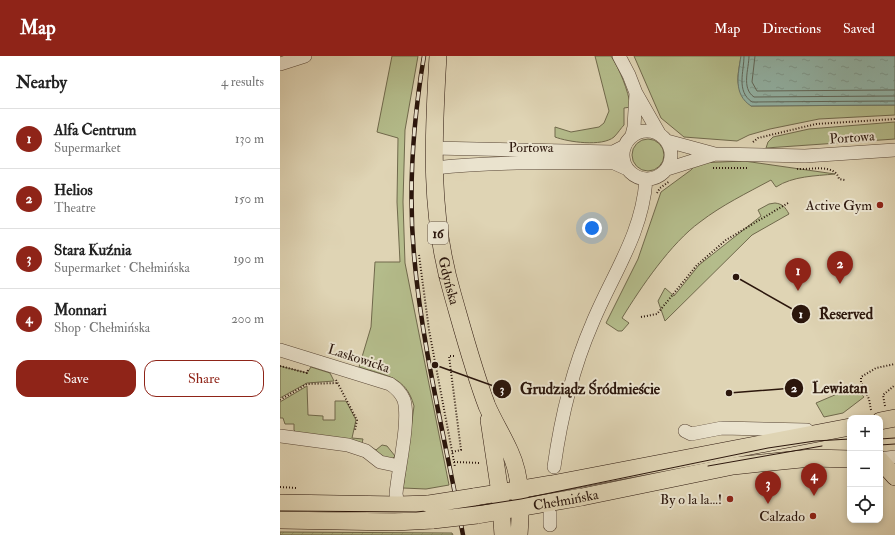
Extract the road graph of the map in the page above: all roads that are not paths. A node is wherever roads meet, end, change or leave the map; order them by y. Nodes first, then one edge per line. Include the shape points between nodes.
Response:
1 (305, 56) edge
2 (438, 56) edge
3 (619, 56) edge
4 (280, 64) edge
5 (636, 93) junction
6 (632, 135) junction
7 (663, 138) junction
8 (623, 147) junction
9 (434, 148) junction
10 (895, 150) edge
11 (715, 154) junction
12 (502, 156) junction
13 (536, 157) junction
14 (435, 168) junction
15 (625, 168) junction
16 (668, 169) junction
17 (646, 180) junction
18 (280, 350) edge
19 (487, 406) junction
20 (847, 427) edge
21 (829, 430) junction
22 (685, 431) dead end
23 (280, 436) edge
24 (511, 453) junction
25 (895, 457) edge
26 (847, 459) edge
27 (883, 459) edge
28 (883, 463) edge
29 (398, 466) junction
30 (554, 467) dead end
31 (895, 477) edge
32 (552, 484) junction
33 (520, 490) junction
34 (500, 493) junction
35 (280, 503) edge
36 (398, 505) junction
37 (521, 508) junction
38 (501, 511) junction
39 (431, 512) junction
40 (280, 520) edge
41 (503, 535) edge
42 (519, 535) edge

1 - 4 street
2 - 9 main road, Gdyńska / 16
3 - 5 street
5 - 6 street
5 - 7 street
6 - 7 street via 641,131 651,131
6 - 8 street
7 - 11 street, Portowa
7 - 16 street via 671,150
8 - 13 street, Portowa via 613,152
8 - 15 street via 622,160
9 - 12 street, Portowa
9 - 14 main road, Gdyńska / 16
10 - 11 street, Portowa via 805,156
11 - 16 street, Portowa
12 - 13 street, Portowa
12 - 14 street, Portowa via 482,163
13 - 15 street, Portowa via 614,163
14 - 19 main road, Gdyńska / 16 via 438,229 444,264
15 - 17 street via 633,176
16 - 17 street via 661,175
17 - 30 street via 636,228 624,261 597,311 573,370 559,430
18 - 29 street, Laskowicka via 390,384 398,390 406,416
19 - 24 main road, Gdyńska / 16
19 - 34 main road, Gdyńska / 16
20 - 21 main road, Chełmińska
21 - 22 street via 722,428 691,434
21 - 32 main road, Chełmińska
23 - 29 street via 348,445 366,451 380,462
24 - 32 main road, Chełmińska via 527,476
24 - 33 main road, Gdyńska / 16 via 518,473
25 - 27 street
26 - 37 main road, Chełmińska via 804,459 733,466
28 - 31 main road
29 - 36 street, Laskowicka
32 - 33 main road, Chełmińska
33 - 34 main road, Chełmińska
33 - 37 main road, 16
34 - 38 main road, Gdyńska / 16
34 - 39 main road, Chełmińska, bridge via 474,497
35 - 36 main road, Chełmińska
36 - 39 main road, Chełmińska
37 - 38 main road, Chełmińska
37 - 42 main road, 16
38 - 39 main road, Chełmińska, bridge via 477,515
38 - 41 main road, 16
39 - 40 main road, Chełmińska via 395,522

